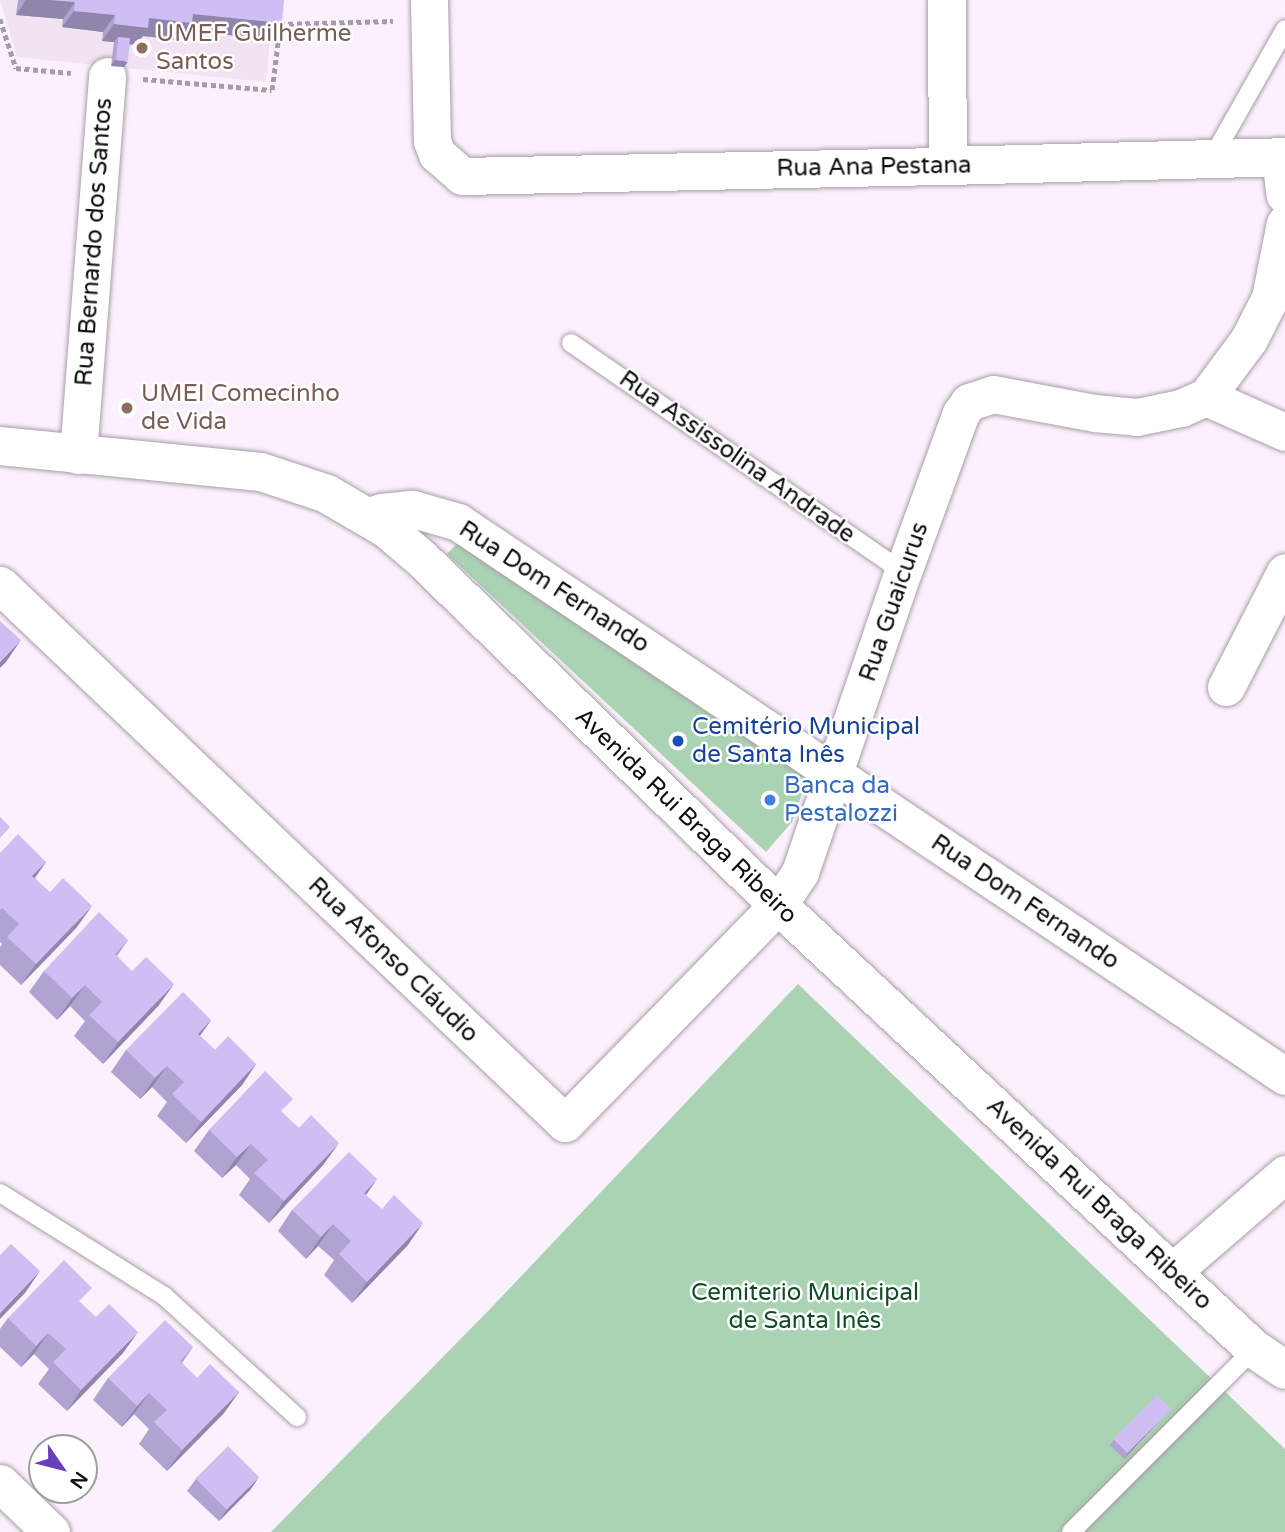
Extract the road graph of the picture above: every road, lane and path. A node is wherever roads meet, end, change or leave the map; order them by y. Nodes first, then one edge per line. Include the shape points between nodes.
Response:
1 (947, 0) edge
2 (430, 10) edge
3 (0, 19) edge
4 (1285, 29) edge
5 (107, 76) junction
6 (1283, 157) edge
7 (1211, 160) junction
8 (948, 166) junction
9 (1285, 195) edge
10 (1285, 223) edge
11 (571, 343) dead end
12 (1206, 397) junction
13 (1285, 432) edge
14 (0, 446) edge
15 (78, 455) junction
16 (368, 516) junction
17 (903, 572) junction
18 (1285, 572) edge
19 (0, 585) edge
20 (1226, 687) dead end
21 (836, 774) junction
22 (778, 905) junction
23 (1285, 1076) edge
24 (1285, 1174) edge
25 (0, 1193) edge
26 (1172, 1272) junction
27 (1254, 1349) junction
28 (1285, 1370) edge
29 (297, 1417) dead end
30 (0, 1483) edge
31 (51, 1532) edge
32 (1071, 1532) edge

1 - 8 main road
2 - 5 path, Rua Bernardo dos Santos via 280,24 272,90
2 - 8 street, Rua Ana Pestana via 432,141 437,154 462,176
3 - 5 path via 16,68
4 - 7 lane
5 - 15 street, Rua Bernardo dos Santos
6 - 7 main road, Rua Ana Pestana
6 - 9 street
7 - 8 main road, Rua Ana Pestana
10 - 12 street via 1270,298 1249,339
11 - 17 lane, Rua Assissolina Andrade
12 - 13 street
12 - 17 street, Rua Guaicurus via 1181,408 1137,417 993,394 969,402
14 - 15 main road, Avenida Rui Braga Ribeiro
15 - 16 main road, Avenida Rui Braga Ribeiro via 261,472 327,494
16 - 21 street, Rua Dom Fernando via 413,509 458,522
16 - 22 main road, Avenida Rui Braga Ribeiro via 422,559
17 - 21 street, Rua Guaicurus
18 - 20 street
19 - 22 street, Rua Afonso Cláudio via 565,1124
21 - 22 street, Rua Guaicurus via 806,860
21 - 23 street, Rua Dom Fernando
22 - 26 main road, Avenida Rui Braga Ribeiro
24 - 26 street
25 - 29 lane via 164,1296
26 - 27 main road, Avenida Rui Braga Ribeiro
27 - 28 main road, Avenida Rui Braga Ribeiro
27 - 32 lane
30 - 31 street

